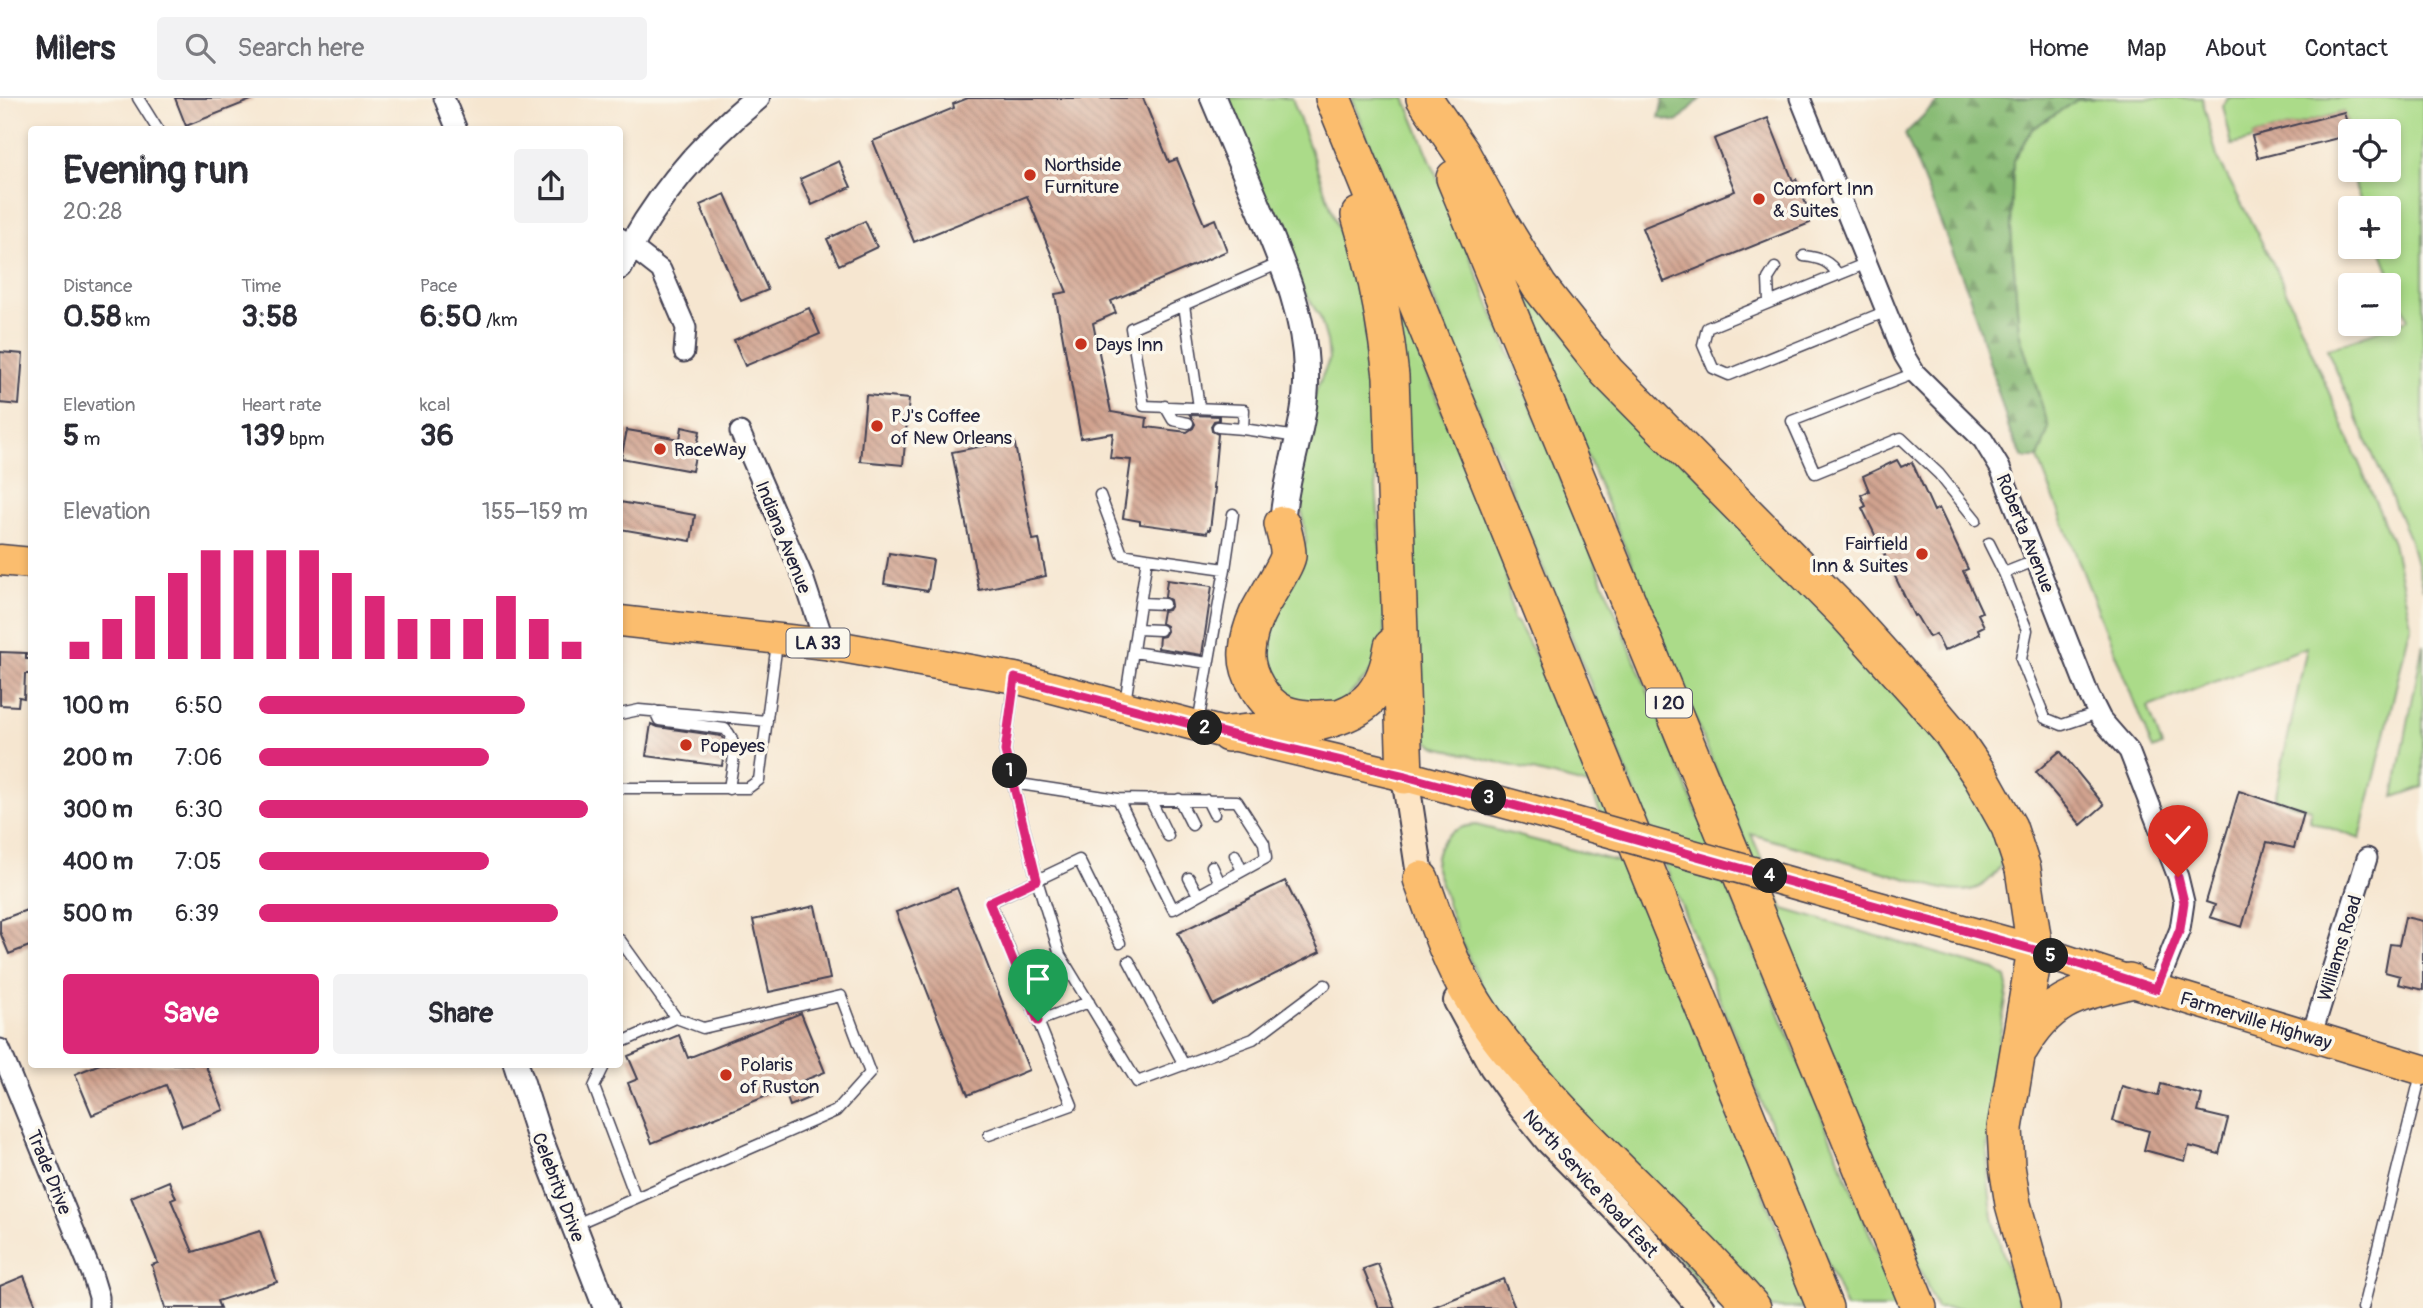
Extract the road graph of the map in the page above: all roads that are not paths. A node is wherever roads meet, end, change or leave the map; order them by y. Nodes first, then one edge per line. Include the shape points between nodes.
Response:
1 (138, 98) edge
2 (444, 98) edge
3 (757, 98) edge
4 (1213, 98) edge
5 (1322, 98) edge
6 (1333, 98) edge
7 (1422, 98) edge
8 (1800, 98) edge
9 (156, 126) edge
10 (455, 126) edge
11 (623, 250) edge
12 (1804, 256) dead end
13 (1281, 262) junction
14 (1867, 263) junction
15 (1775, 268) dead end
16 (1838, 275) junction
17 (1769, 302) junction
18 (1184, 305) junction
19 (1887, 311) junction
20 (684, 352) dead end
21 (1915, 373) junction
22 (1165, 406) junction
23 (1199, 407) junction
24 (1188, 423) dead end
25 (1218, 427) dead end
26 (1244, 429) junction
27 (740, 432) dead end
28 (1297, 437) junction
29 (1100, 495) dead end
30 (1233, 514) dead end
31 (1976, 520) dead end
32 (1282, 524) joint
33 (1989, 543) dead end
34 (1147, 558) junction
35 (0, 560) edge
36 (2037, 561) junction
37 (28, 563) edge
38 (1224, 569) junction
39 (2004, 573) junction
40 (1141, 603) junction
41 (1164, 604) dead end
42 (1398, 604) junction
43 (623, 621) edge
44 (1136, 629) junction
45 (1160, 630) dead end
46 (778, 639) junction
47 (825, 644) junction
48 (1133, 652) junction
49 (1208, 663) junction
50 (1015, 678) junction
51 (1125, 707) junction
52 (655, 712) junction
53 (623, 713) edge
54 (2098, 713) junction
55 (1338, 717) junction
56 (767, 721) junction
57 (1212, 730) junction
58 (1405, 776) junction
59 (1013, 783) junction
60 (623, 788) edge
61 (729, 789) junction
62 (1118, 799) junction
63 (1150, 799) junction
64 (1179, 799) junction
65 (1207, 800) junction
66 (1214, 814) dead end
67 (1192, 825) dead end
68 (1168, 836) dead end
69 (1235, 855) dead end
70 (2367, 858) dead end
71 (1212, 866) dead end
72 (1242, 871) junction
73 (1189, 878) dead end
74 (1421, 879) junction
75 (1037, 880) junction
76 (1220, 883) junction
77 (1198, 895) junction
78 (1120, 943) dead end
79 (623, 944) edge
80 (2035, 950) junction
81 (1129, 961) dead end
82 (1325, 985) dead end
83 (2143, 985) junction
84 (1088, 1002) junction
85 (676, 1018) junction
86 (1038, 1021) junction
87 (2311, 1037) junction
88 (623, 1043) edge
89 (0, 1049) edge
90 (2018, 1054) junction
91 (1184, 1065) junction
92 (517, 1068) edge
93 (603, 1068) edge
94 (2423, 1070) edge
95 (989, 1135) dead end
96 (636, 1198) junction
97 (574, 1225) junction
98 (99, 1302) edge
99 (606, 1308) edge
100 (1701, 1308) edge
101 (1753, 1308) edge
102 (1825, 1308) edge
103 (1919, 1308) edge
104 (2042, 1308) edge
105 (2363, 1308) edge

1 - 9 lane
2 - 10 street
3 - 11 street via 715,135
4 - 13 street
5 - 42 highway via 1369,248 1385,320
6 - 102 highway
7 - 80 highway via 1462,153 1539,286 1607,372 1846,614 1951,733 2009,827 2023,869
7 - 103 highway, I 20
8 - 14 street, Roberta Avenue
11 - 20 street via 661,270 686,328
12 - 16 lane via 1832,265
13 - 18 lane
13 - 28 street via 1300,326 1307,372
14 - 16 lane
14 - 19 street, Roberta Avenue
15 - 17 lane via 1768,279
16 - 17 lane
17 - 19 lane via 1707,328 1703,345 1713,368 1729,375
18 - 22 lane via 1131,328 1144,406
18 - 23 lane
19 - 21 street, Roberta Avenue
21 - 31 lane via 1792,421 1815,472 1901,438 1939,474
21 - 36 street, Roberta Avenue via 1983,440 2000,468
22 - 23 lane
22 - 24 lane via 1173,420
23 - 26 lane via 1244,410
25 - 26 lane
26 - 28 lane
27 - 47 street, Indiana Avenue via 803,577
28 - 32 street
29 - 34 lane via 1122,554
30 - 38 lane
32 - 55 highway via 1288,556 1257,616 1247,653 1249,667 1261,693 1282,712 1312,719
33 - 39 lane
34 - 38 lane
34 - 40 lane
35 - 37 main road
36 - 39 lane
36 - 54 street, Roberta Avenue
38 - 49 lane via 1213,609
39 - 54 lane via 2027,630 2021,659 2045,718 2062,725
40 - 41 lane
40 - 44 lane
42 - 55 highway via 1383,679 1372,696
42 - 58 highway
43 - 46 main road, Farmerville Highway / LA 33
44 - 45 lane
44 - 48 lane
46 - 47 main road, Farmerville Highway / LA 33
46 - 56 lane
47 - 50 main road, Farmerville Highway / LA 33
48 - 49 lane
48 - 51 lane
49 - 57 lane
50 - 51 main road, Farmerville Highway / LA 33
50 - 59 lane via 1005,751
51 - 57 main road, Farmerville Highway / LA 33
52 - 53 lane
52 - 56 lane
52 - 61 lane via 659,720 725,729 731,734
54 - 83 street, Roberta Avenue via 2129,751 2184,902 2180,929
55 - 57 highway via 1311,724
56 - 61 lane via 759,780 748,788
57 - 58 main road, Farmerville Highway / LA 33
58 - 74 main road, North Service Road East
58 - 80 main road, Farmerville Highway / LA 33, bridge
59 - 62 lane
59 - 75 lane
60 - 61 lane
62 - 63 lane
62 - 77 lane via 1173,909
63 - 64 lane
63 - 68 lane
64 - 65 lane
64 - 67 lane
65 - 66 lane
65 - 72 lane via 1237,802 1264,843 1266,858
69 - 72 lane
70 - 87 street, Williams Road
71 - 76 lane
72 - 76 lane
73 - 77 lane
74 - 100 main road, North Service Road East via 1442,968 1493,1068 1548,1140 1638,1232
74 - 101 highway via 1468,992 1518,1063
75 - 78 lane via 1079,860
75 - 84 lane via 1060,954
75 - 86 lane via 989,902
76 - 77 lane
79 - 85 lane
80 - 83 main road, Farmerville Highway / LA 33
80 - 90 highway
81 - 91 lane
82 - 91 lane via 1253,1039
83 - 87 main road, Farmerville Highway / LA 33
83 - 90 highway via 2092,990 2066,1000 2045,1013
84 - 86 lane
84 - 91 lane via 1137,1082
85 - 88 lane
85 - 96 lane via 703,1028 841,996 870,1073 836,1111
86 - 95 lane via 1072,1105
87 - 94 main road, Farmerville Highway / LA 33
89 - 98 street, Trade Drive via 92,1273
90 - 104 highway via 2005,1128 2007,1166
92 - 97 street, Celebrity Drive
93 - 96 lane via 594,1087
94 - 105 lane
96 - 97 lane
97 - 99 street, Celebrity Drive

